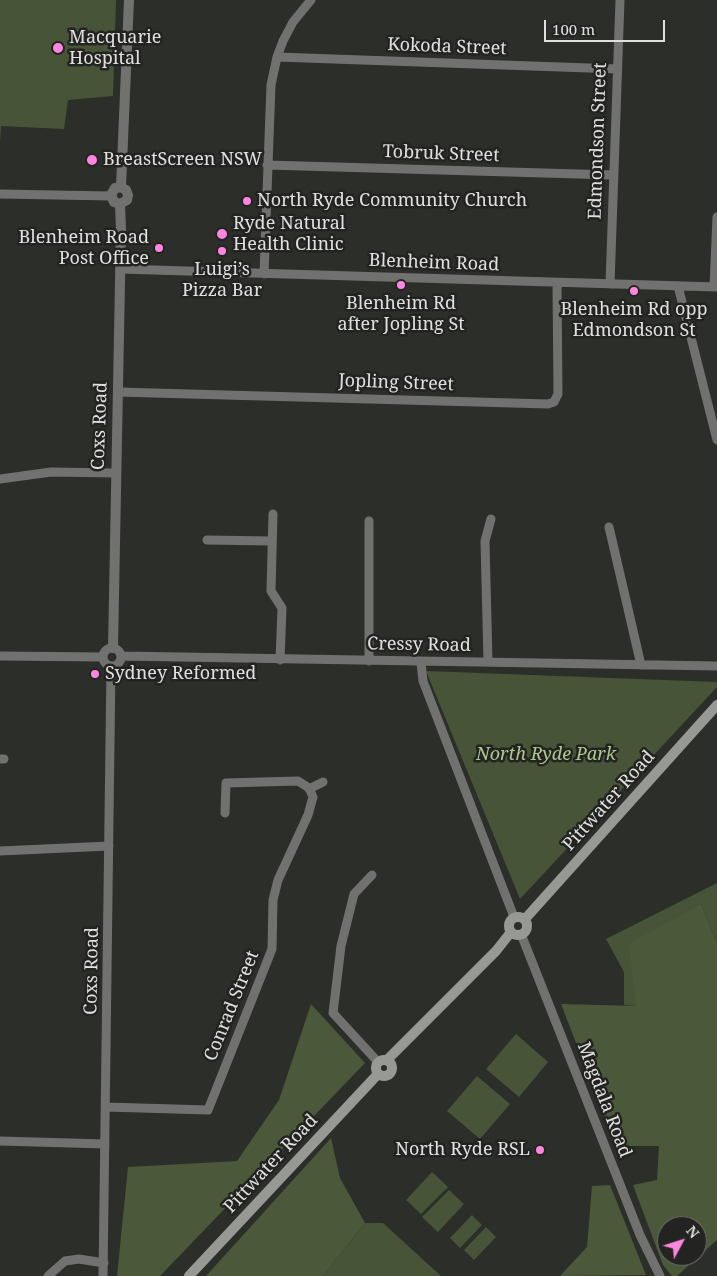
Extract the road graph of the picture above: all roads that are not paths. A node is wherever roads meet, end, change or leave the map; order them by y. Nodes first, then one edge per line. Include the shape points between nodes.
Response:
1 (129, 0) edge
2 (312, 0) edge
3 (620, 0) edge
4 (277, 58) junction
5 (617, 69) junction
6 (267, 165) junction
7 (613, 175) junction
8 (121, 187) junction
9 (0, 194) edge
10 (111, 196) junction
11 (120, 204) junction
12 (717, 217) edge
13 (120, 269) junction
14 (264, 274) junction
15 (557, 283) junction
16 (610, 284) junction
17 (678, 286) junction
18 (716, 287) edge
19 (118, 392) junction
20 (717, 440) edge
21 (115, 473) junction
22 (0, 479) edge
23 (273, 514) dead end
24 (491, 519) dead end
25 (369, 521) dead end
26 (610, 527) dead end
27 (207, 540) dead end
28 (272, 541) junction
29 (113, 648) junction
30 (0, 656) edge
31 (121, 656) junction
32 (103, 657) junction
33 (280, 660) junction
34 (369, 661) junction
35 (488, 662) junction
36 (421, 663) junction
37 (642, 665) junction
38 (111, 666) junction
39 (717, 666) edge
40 (717, 705) edge
41 (323, 782) dead end
42 (309, 789) junction
43 (225, 813) dead end
44 (109, 846) junction
45 (0, 851) edge
46 (372, 875) dead end
47 (520, 918) junction
48 (511, 932) junction
49 (522, 934) junction
50 (382, 1061) junction
51 (378, 1074) junction
52 (106, 1107) junction
53 (0, 1141) edge
54 (105, 1144) junction
55 (104, 1262) junction
56 (48, 1276) edge
57 (103, 1276) edge
58 (189, 1276) edge
59 (660, 1276) edge

1 - 8 street
2 - 4 street via 293,22
3 - 5 street, Edmondson Street
4 - 5 street, Kokoda Street
4 - 6 street via 271,85
5 - 7 street, Edmondson Street
6 - 7 street, Tobruk Street
6 - 14 street
7 - 16 street, Edmondson Street
8 - 10 street via 113,190
8 - 11 street via 128,195
9 - 10 street
10 - 11 street
11 - 13 street, Coxs Road
12 - 18 street
13 - 14 street, Blenheim Road
13 - 19 street, Coxs Road
14 - 15 street, Blenheim Road
15 - 16 street, Blenheim Road
15 - 19 street, Jopling Street via 558,394 554,402 548,404
16 - 17 street, Blenheim Road
17 - 18 street, Blenheim Road
17 - 20 street
19 - 21 street, Coxs Road
21 - 22 street via 50,472
21 - 29 street, Coxs Road
23 - 28 street
24 - 35 street via 485,541
25 - 34 street
26 - 37 street
27 - 28 street
28 - 33 street via 271,591 282,608
29 - 31 street
29 - 32 street via 106,650
30 - 32 street
31 - 33 street, Cressy Road
31 - 38 street via 118,663
32 - 38 street
33 - 34 street, Cressy Road
34 - 36 street, Cressy Road
35 - 36 street, Cressy Road
35 - 37 street, Cressy Road
36 - 47 street via 422,681
37 - 39 street, Cressy Road
38 - 44 street, Coxs Road
40 - 47 main road, Pittwater Road
41 - 42 street
42 - 43 street via 298,781 226,783
42 - 52 street, Conrad Street via 313,797 308,816 278,880 273,900 272,949 208,1110
44 - 45 street
44 - 52 street, Coxs Road
46 - 50 street via 354,894 341,946 333,1013
47 - 48 main road via 509,923
47 - 49 main road via 527,928
48 - 49 main road
48 - 50 main road via 496,951
49 - 59 street, Magdala Road via 640,1235
50 - 51 main road via 375,1068
50 - 51 main road via 392,1066 390,1074
51 - 58 main road, Pittwater Road
52 - 54 street, Coxs Road
53 - 54 street
54 - 55 street, Coxs Road
55 - 56 street via 65,1261
55 - 57 street, Coxs Road

